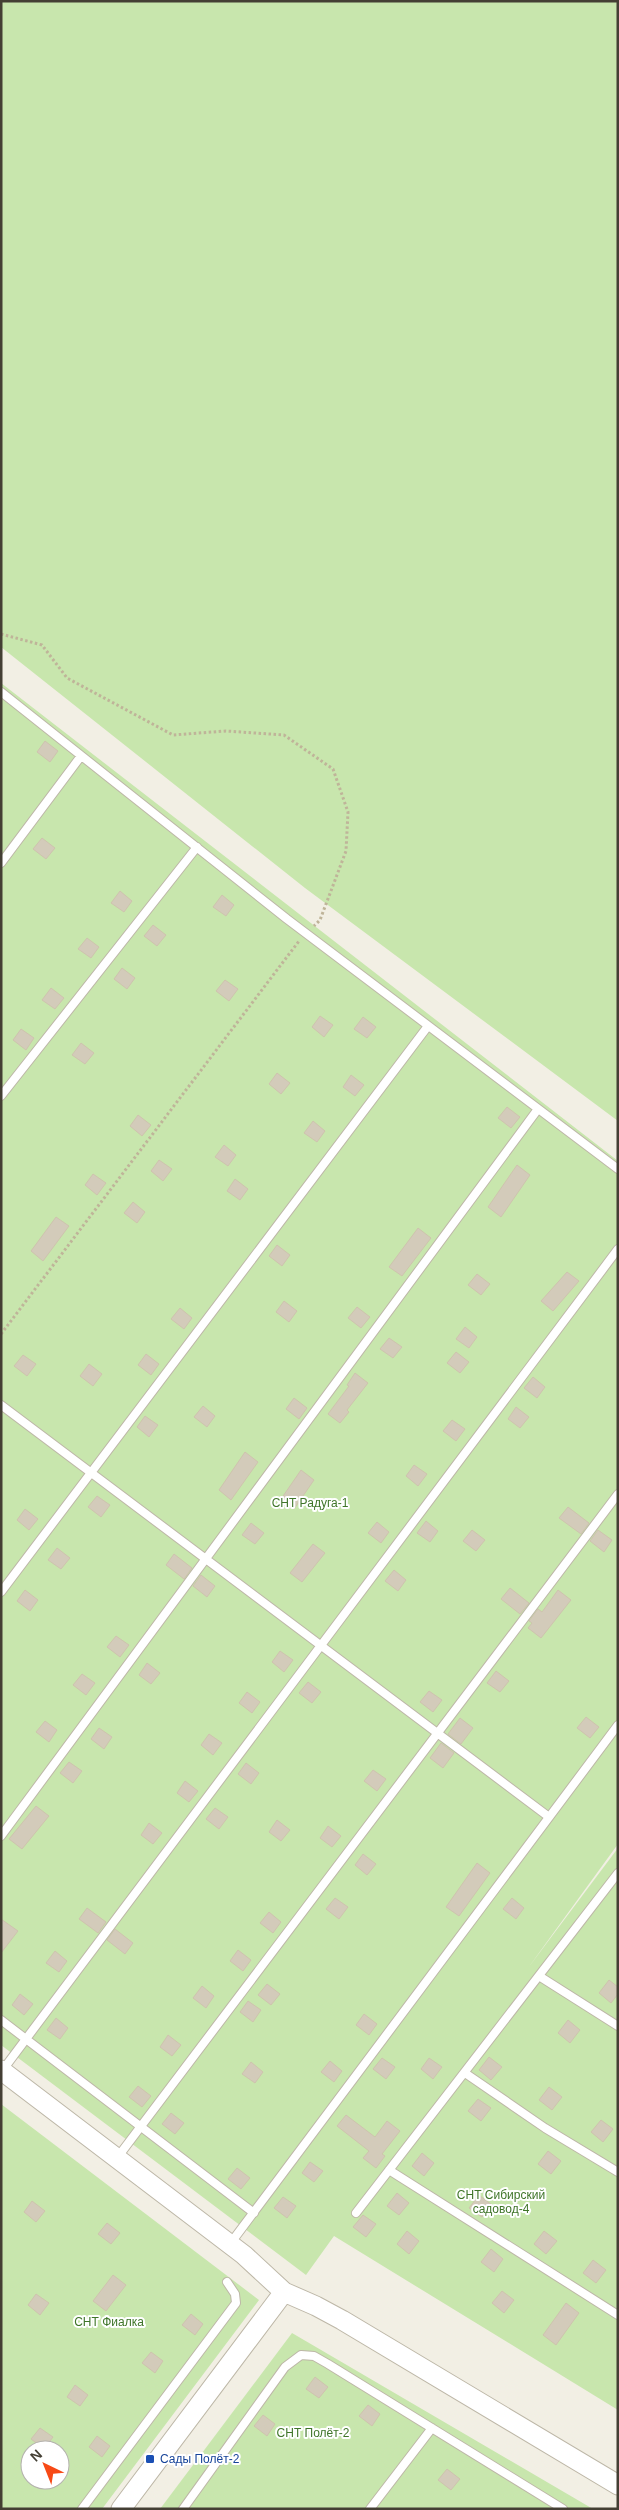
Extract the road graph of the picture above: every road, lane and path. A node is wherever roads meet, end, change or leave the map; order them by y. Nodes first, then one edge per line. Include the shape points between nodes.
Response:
1 (1, 634) edge
2 (1, 692) edge
3 (81, 756) junction
4 (197, 848) junction
5 (1, 863) edge
6 (307, 934) junction
7 (428, 1026) junction
8 (1, 1096) edge
9 (538, 1109) junction
10 (618, 1169) edge
11 (618, 1249) edge
12 (1, 1334) edge
13 (1, 1405) edge
14 (91, 1473) junction
15 (618, 1494) edge
16 (206, 1559) junction
17 (1, 1592) edge
18 (321, 1646) junction
19 (618, 1725) edge
20 (438, 1733) junction
21 (549, 1817) junction
22 (1, 1836) edge
23 (616, 1878) edge
24 (539, 1976) junction
25 (1, 2020) edge
26 (618, 2026) edge
27 (26, 2039) junction
28 (2, 2071) edge
29 (465, 2073) junction
30 (141, 2127) junction
31 (117, 2158) junction
32 (389, 2170) junction
33 (618, 2172) edge
34 (254, 2213) junction
35 (356, 2213) dead end
36 (230, 2244) junction
37 (227, 2282) dead end
38 (284, 2292) junction
39 (618, 2315) edge
40 (432, 2428) junction
41 (618, 2485) edge
42 (559, 2508) edge
43 (82, 2509) edge
44 (121, 2509) edge
45 (183, 2509) edge
46 (370, 2509) edge

1 - 6 path via 42,645 68,678 173,735 226,731 284,735 333,769 348,812 346,852 320,920
2 - 3 lane
3 - 4 lane
3 - 5 lane
4 - 6 lane
4 - 8 lane
6 - 7 lane
6 - 12 path via 292,949
7 - 9 lane
7 - 14 lane
9 - 10 lane
9 - 16 lane
11 - 18 lane
13 - 14 lane
14 - 16 lane
14 - 17 lane
15 - 20 lane
16 - 18 lane
16 - 22 lane
18 - 20 lane
18 - 27 lane
19 - 21 lane
20 - 21 lane
20 - 30 lane
21 - 34 lane
23 - 24 lane
24 - 26 lane
24 - 29 lane
25 - 27 lane
27 - 28 lane
27 - 30 lane
28 - 31 street
29 - 32 lane
29 - 33 lane via 545,2128
30 - 31 lane
30 - 34 lane
31 - 36 street
32 - 35 lane
32 - 39 lane
34 - 36 lane
36 - 38 street
37 - 43 lane via 235,2294 236,2303
38 - 41 street via 342,2320
38 - 44 street
40 - 42 lane
40 - 45 lane via 314,2356 301,2355 285,2367
40 - 46 lane

